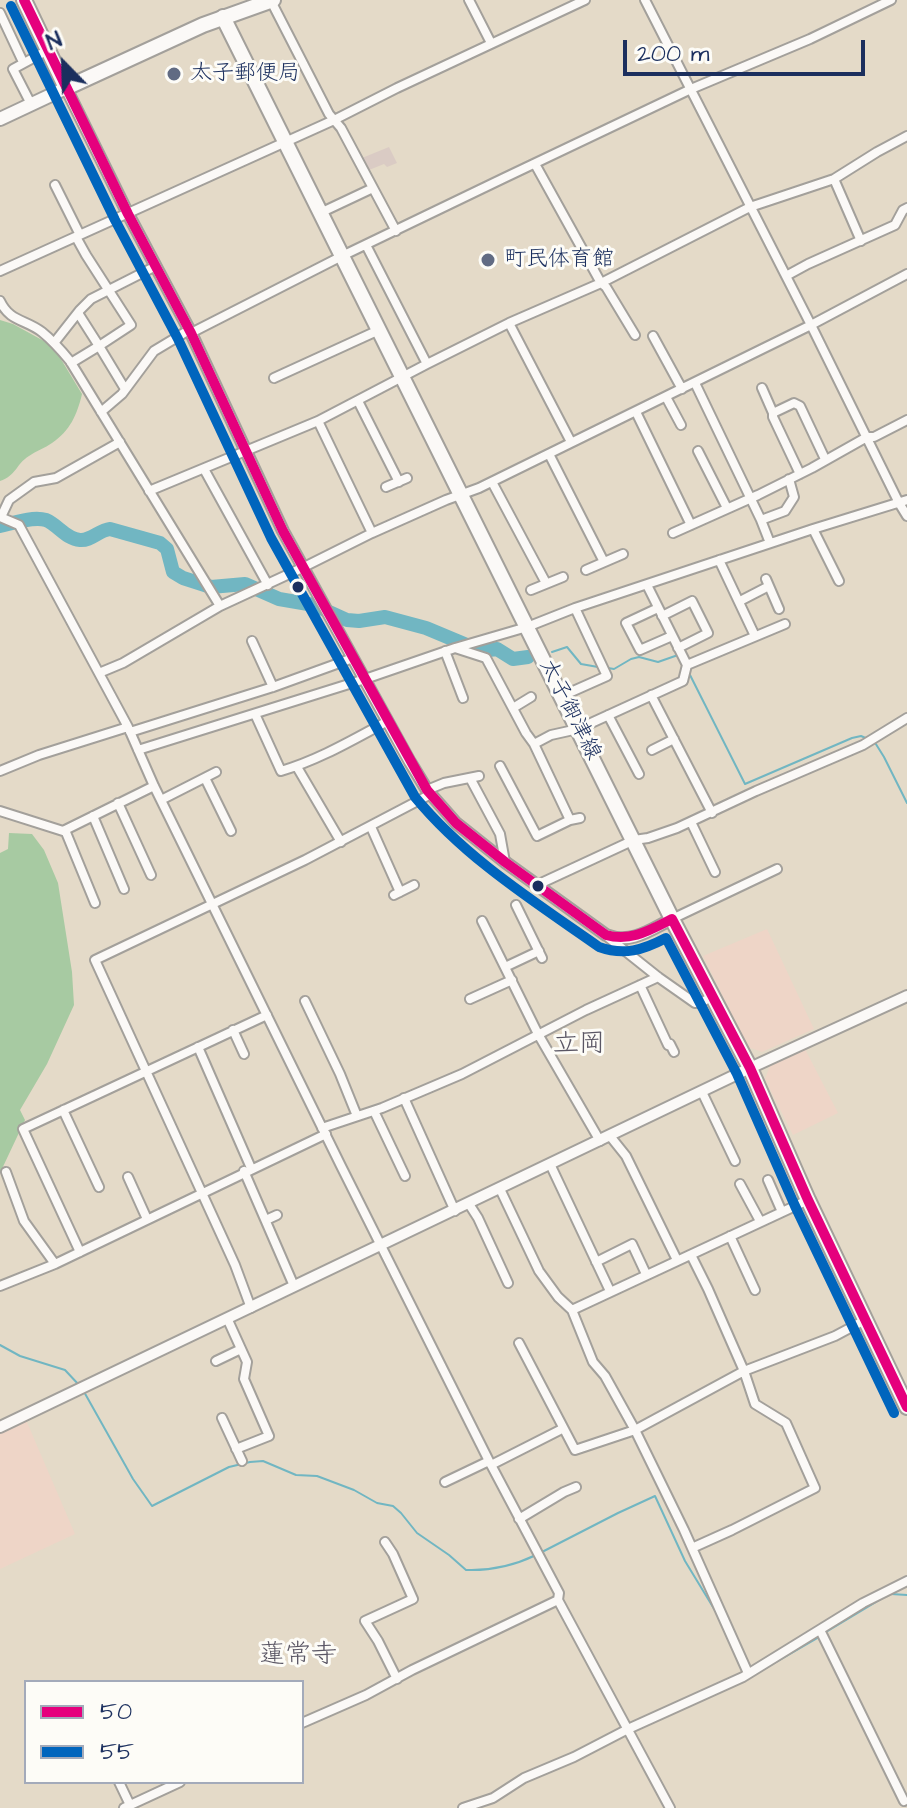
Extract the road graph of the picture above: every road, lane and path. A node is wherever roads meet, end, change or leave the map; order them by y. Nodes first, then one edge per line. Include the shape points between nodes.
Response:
1 (24, 0) edge
2 (272, 0) edge
3 (469, 0) edge
4 (585, 0) edge
5 (645, 0) edge
6 (891, 0) edge
7 (0, 13) edge
8 (223, 17) junction
9 (491, 43) junction
10 (48, 50) junction
11 (23, 62) junction
12 (66, 88) junction
13 (691, 89) junction
14 (31, 104) junction
15 (0, 119) edge
16 (334, 120) junction
17 (907, 136) edge
18 (285, 142) junction
19 (535, 164) junction
20 (834, 179) junction
21 (55, 185) dead end
22 (373, 188) junction
23 (750, 207) junction
24 (907, 208) edge
25 (320, 213) junction
26 (128, 214) junction
27 (396, 231) junction
28 (78, 236) junction
29 (861, 241) junction
30 (366, 245) junction
31 (342, 256) junction
32 (156, 266) junction
33 (0, 271) edge
34 (907, 274) edge
35 (786, 276) junction
36 (601, 283) junction
37 (109, 290) junction
38 (0, 301) edge
39 (78, 313) junction
40 (509, 323) junction
41 (811, 325) junction
42 (379, 330) junction
43 (190, 331) junction
44 (635, 335) dead end
45 (653, 336) dead end
46 (54, 343) junction
47 (99, 346) junction
48 (71, 363) junction
49 (427, 364) junction
50 (402, 376) junction
51 (274, 378) dead end
52 (695, 383) junction
53 (762, 388) dead end
54 (125, 389) junction
55 (682, 389) junction
56 (666, 397) junction
57 (358, 401) junction
58 (101, 412) junction
59 (636, 412) junction
60 (773, 413) junction
61 (907, 420) edge
62 (318, 421) junction
63 (681, 425) dead end
64 (867, 437) junction
65 (120, 442) junction
66 (571, 442) junction
67 (245, 451) junction
68 (698, 451) dead end
69 (549, 454) junction
70 (825, 459) junction
71 (204, 469) junction
72 (800, 474) junction
73 (789, 479) junction
74 (492, 482) junction
75 (386, 487) dead end
76 (149, 491) junction
77 (461, 496) junction
78 (751, 498) junction
79 (903, 502) edge
80 (727, 508) junction
81 (907, 516) edge
82 (1, 517) edge
83 (761, 520) junction
84 (691, 525) junction
85 (813, 529) junction
86 (372, 533) junction
87 (673, 533) dead end
88 (770, 543) junction
89 (623, 554) dead end
90 (719, 560) junction
91 (604, 562) junction
92 (302, 568) junction
93 (586, 570) dead end
94 (563, 577) dead end
95 (839, 581) dead end
96 (546, 583) junction
97 (268, 585) junction
98 (647, 585) junction
99 (531, 590) dead end
100 (740, 601) junction
101 (220, 606) junction
102 (575, 608) junction
103 (779, 609) dead end
104 (660, 612) junction
105 (785, 624) dead end
106 (527, 627) junction
107 (672, 636) junction
108 (755, 636) junction
109 (252, 641) dead end
110 (678, 648) junction
111 (450, 650) junction
112 (353, 658) junction
113 (687, 665) junction
114 (99, 673) junction
115 (365, 679) junction
116 (273, 687) junction
117 (651, 695) junction
118 (562, 696) junction
119 (531, 697) dead end
120 (463, 698) dead end
121 (513, 708) junction
122 (255, 714) junction
123 (608, 715) junction
124 (907, 718) edge
125 (388, 721) junction
126 (578, 729) junction
127 (129, 730) junction
128 (674, 739) junction
129 (534, 744) junction
130 (138, 750) junction
131 (658, 751) dead end
132 (500, 766) dead end
133 (297, 767) junction
134 (0, 771) edge
135 (216, 772) dead end
136 (639, 774) dead end
137 (205, 778) junction
138 (154, 786) junction
139 (429, 792) junction
140 (161, 800) junction
141 (118, 803) junction
142 (0, 811) edge
143 (712, 813) junction
144 (93, 816) junction
145 (580, 818) dead end
146 (570, 820) junction
147 (691, 822) junction
148 (371, 827) junction
149 (65, 830) junction
150 (231, 831) dead end
151 (634, 840) junction
152 (341, 842) junction
153 (505, 862) junction
154 (777, 869) dead end
155 (715, 872) dead end
156 (151, 875) dead end
157 (120, 885) dead end
158 (414, 885) dead end
159 (537, 885) junction
160 (95, 903) dead end
161 (211, 903) junction
162 (516, 905) dead end
163 (672, 919) junction
164 (482, 921) dead end
165 (606, 935) junction
166 (505, 967) junction
167 (658, 977) junction
168 (512, 980) junction
169 (640, 985) junction
170 (907, 996) edge
171 (712, 997) junction
172 (470, 999) dead end
173 (305, 1001) dead end
174 (267, 1015) junction
175 (233, 1030) junction
176 (538, 1034) junction
177 (198, 1047) junction
178 (674, 1052) dead end
179 (244, 1054) dead end
180 (750, 1068) junction
181 (145, 1071) junction
182 (702, 1092) junction
183 (404, 1098) junction
184 (63, 1110) junction
185 (374, 1111) junction
186 (357, 1116) junction
187 (324, 1131) junction
188 (605, 1138) junction
189 (735, 1161) dead end
190 (550, 1164) junction
191 (247, 1170) junction
192 (6, 1172) dead end
193 (405, 1176) dead end
194 (128, 1177) dead end
195 (768, 1180) dead end
196 (740, 1184) dead end
197 (99, 1187) dead end
198 (500, 1189) junction
199 (202, 1193) junction
200 (808, 1200) junction
201 (469, 1204) junction
202 (455, 1211) junction
203 (782, 1212) junction
204 (277, 1215) dead end
205 (147, 1219) junction
206 (266, 1220) junction
207 (760, 1221) junction
208 (730, 1236) junction
209 (381, 1245) junction
210 (80, 1252) junction
211 (691, 1255) junction
212 (677, 1260) junction
213 (596, 1262) junction
214 (55, 1264) junction
215 (646, 1274) junction
216 (508, 1283) dead end
217 (0, 1286) edge
218 (294, 1286) junction
219 (755, 1290) dead end
220 (610, 1291) junction
221 (251, 1308) junction
222 (572, 1310) junction
223 (227, 1318) junction
224 (865, 1320) junction
225 (519, 1343) dead end
226 (241, 1349) junction
227 (216, 1361) dead end
228 (744, 1371) junction
229 (907, 1407) edge
230 (222, 1418) dead end
231 (0, 1427) edge
232 (562, 1429) junction
233 (635, 1430) junction
234 (236, 1449) junction
235 (242, 1461) dead end
236 (490, 1463) junction
237 (445, 1482) dead end
238 (576, 1487) dead end
239 (519, 1519) junction
240 (385, 1542) dead end
241 (692, 1548) junction
242 (907, 1581) edge
243 (558, 1600) junction
244 (820, 1630) junction
245 (748, 1673) junction
246 (397, 1679) junction
247 (304, 1722) edge
248 (628, 1729) junction
249 (120, 1784) edge
250 (176, 1784) edge
251 (904, 1801) dead end
252 (127, 1806) edge
253 (463, 1808) edge
254 (670, 1808) edge

1 - 10 main road
2 - 8 main road
2 - 16 street
3 - 9 street
4 - 9 street
5 - 13 street
6 - 13 street
7 - 11 street
8 - 12 main road
8 - 18 main road, 太子御津線
9 - 16 street
10 - 11 street
10 - 12 main road
11 - 14 street via 13,69
12 - 14 main road
12 - 26 street
13 - 19 street
13 - 23 street
14 - 15 main road
16 - 18 street
16 - 22 street
17 - 20 street
18 - 25 main road, 太子御津線
18 - 26 street
19 - 27 street
19 - 36 street
20 - 23 street
20 - 29 street
21 - 28 street
22 - 25 street
22 - 27 street
23 - 35 street
23 - 36 street
24 - 29 street via 895,225
25 - 31 main road, 太子御津線
26 - 28 street
26 - 32 street
27 - 30 street
28 - 33 street
28 - 37 street
29 - 35 street
30 - 31 street
30 - 49 street
31 - 42 main road, 太子御津線
31 - 43 street
32 - 37 street
32 - 43 street
34 - 41 street
35 - 41 street
36 - 40 street
36 - 44 street
37 - 39 street
37 - 47 street via 131,325
38 - 46 street via 10,316 31,324
39 - 46 street
39 - 47 street
40 - 49 street
40 - 66 street
41 - 52 street
41 - 64 street
42 - 50 main road, 太子御津線
42 - 51 street
43 - 54 street via 154,351
43 - 67 street
45 - 55 street
46 - 48 street
47 - 48 street
47 - 54 street
48 - 58 street
49 - 50 street
50 - 57 street
50 - 77 main road, 太子御津線
52 - 55 street
52 - 78 street
53 - 60 street
54 - 58 street
55 - 56 street
56 - 59 street
56 - 63 street
57 - 62 street
57 - 75 street via 403,480
58 - 65 street
59 - 66 street
59 - 84 street
60 - 70 street via 794,403 800,406
60 - 72 street
61 - 64 street
62 - 67 street
62 - 86 street
64 - 70 street
64 - 79 street
65 - 76 street
65 - 82 street via 56,478 34,482 9,500
66 - 69 street
67 - 71 street
67 - 92 street
68 - 80 street
69 - 74 street
69 - 91 street
70 - 72 street
71 - 76 street
71 - 97 street
72 - 73 street
73 - 78 street
73 - 83 street via 794,497 785,511
74 - 77 street
74 - 96 street
76 - 101 street
77 - 86 street
77 - 106 main road, 太子御津線
78 - 80 street
78 - 83 street
79 - 81 street
79 - 85 street
80 - 84 street
82 - 114 street via 19,525
83 - 88 street
84 - 87 street
85 - 88 street
85 - 95 street
86 - 92 street
88 - 90 street
89 - 91 street
90 - 98 street
90 - 100 street
91 - 93 street
92 - 97 street
92 - 112 street
94 - 96 street
96 - 99 street
97 - 101 street
98 - 102 street
98 - 104 street
100 - 103 street via 767,582
100 - 108 street
101 - 114 street
102 - 106 street
102 - 118 street via 607,676
104 - 107 street
104 - 107 street via 626,623 640,650
104 - 110 street via 692,601 708,633
105 - 108 street
106 - 111 street
106 - 118 main road, 太子御津線
107 - 110 street
108 - 113 street
109 - 116 street
110 - 113 street
111 - 115 street
111 - 120 street
111 - 121 street via 486,658
112 - 115 street
112 - 116 street
113 - 117 street via 683,681
114 - 127 street
115 - 122 street
115 - 125 street
116 - 127 street
117 - 123 street
117 - 128 street
118 - 126 main road, 太子御津線
119 - 121 street
121 - 129 street
122 - 130 street
122 - 133 street via 281,771
123 - 126 street
123 - 136 street
124 - 143 street via 863,745
125 - 133 street
125 - 139 street
126 - 129 street
126 - 151 main road, 太子御津線
127 - 130 street
127 - 134 street
128 - 131 street
128 - 143 street
129 - 146 street
130 - 138 street
132 - 146 street via 537,836
133 - 152 street
135 - 137 street
137 - 140 street
137 - 150 street
138 - 140 street
138 - 141 street
139 - 148 street
139 - 153 street via 456,823
139 - 153 street via 474,777 500,834
140 - 161 street
141 - 144 street
141 - 156 street via 131,843
142 - 149 street
143 - 147 street
144 - 149 street
144 - 157 street
145 - 146 street
147 - 151 street
147 - 155 street
148 - 152 street
148 - 158 street via 397,894
149 - 160 street
151 - 159 street
151 - 163 main road, 太子御津線
152 - 161 street
153 - 159 street
154 - 163 street
159 - 165 street
161 - 174 street
161 - 181 street via 95,960
162 - 166 street via 540,954
163 - 165 street via 625,940
163 - 171 main road, 太子御津線
164 - 166 street
165 - 167 street
166 - 168 street
167 - 169 street
167 - 171 street via 695,1003
168 - 172 street
168 - 176 street
169 - 176 street
169 - 178 street via 656,1026
170 - 180 street
171 - 180 main road, 太子御津線
173 - 186 street via 319,1022
174 - 175 street
174 - 187 street
175 - 177 street
175 - 179 street
176 - 183 street
176 - 188 street
177 - 181 street
177 - 191 street
180 - 182 street
180 - 200 main road, 太子御津線
181 - 184 street
181 - 199 street
182 - 188 street
182 - 189 street
183 - 185 street
183 - 202 street
184 - 197 street
184 - 210 street via 23,1129
185 - 186 street
185 - 193 street
186 - 187 street
187 - 191 street
187 - 209 street
188 - 190 street
188 - 212 street via 626,1156
190 - 198 street
190 - 213 street
191 - 199 street
191 - 206 street
192 - 214 street via 24,1221
194 - 205 street
195 - 203 street
196 - 207 street
198 - 201 street
198 - 222 street via 539,1271
199 - 205 street
199 - 221 street
200 - 203 street
200 - 224 main road, 太子御津線
201 - 202 street
201 - 216 street
202 - 209 street
203 - 207 street
204 - 206 street
205 - 210 street
206 - 218 street
207 - 208 street
208 - 211 street
208 - 219 street
209 - 218 street
209 - 236 street
210 - 214 street
211 - 212 street
211 - 228 street
212 - 215 street
213 - 215 street via 632,1244
213 - 220 street
214 - 217 street
215 - 220 street
218 - 221 street
220 - 222 street
221 - 223 street
222 - 233 street via 593,1362
223 - 226 street
223 - 231 street
224 - 228 street
224 - 229 main road, 太子御津線
225 - 232 street
226 - 227 street
226 - 234 street via 247,1362 244,1379 269,1436
228 - 233 street
228 - 241 street via 755,1404 786,1423 815,1488
230 - 234 street
232 - 233 street via 575,1450
232 - 236 street
233 - 241 street
234 - 235 street
236 - 237 street
236 - 239 street
238 - 239 street
239 - 243 street
240 - 246 street via 413,1599 365,1621
241 - 245 street
242 - 244 street
243 - 246 street
243 - 248 street
244 - 245 street
244 - 251 street
245 - 248 street
246 - 247 street
248 - 253 street
248 - 254 street
249 - 252 street
250 - 252 street

